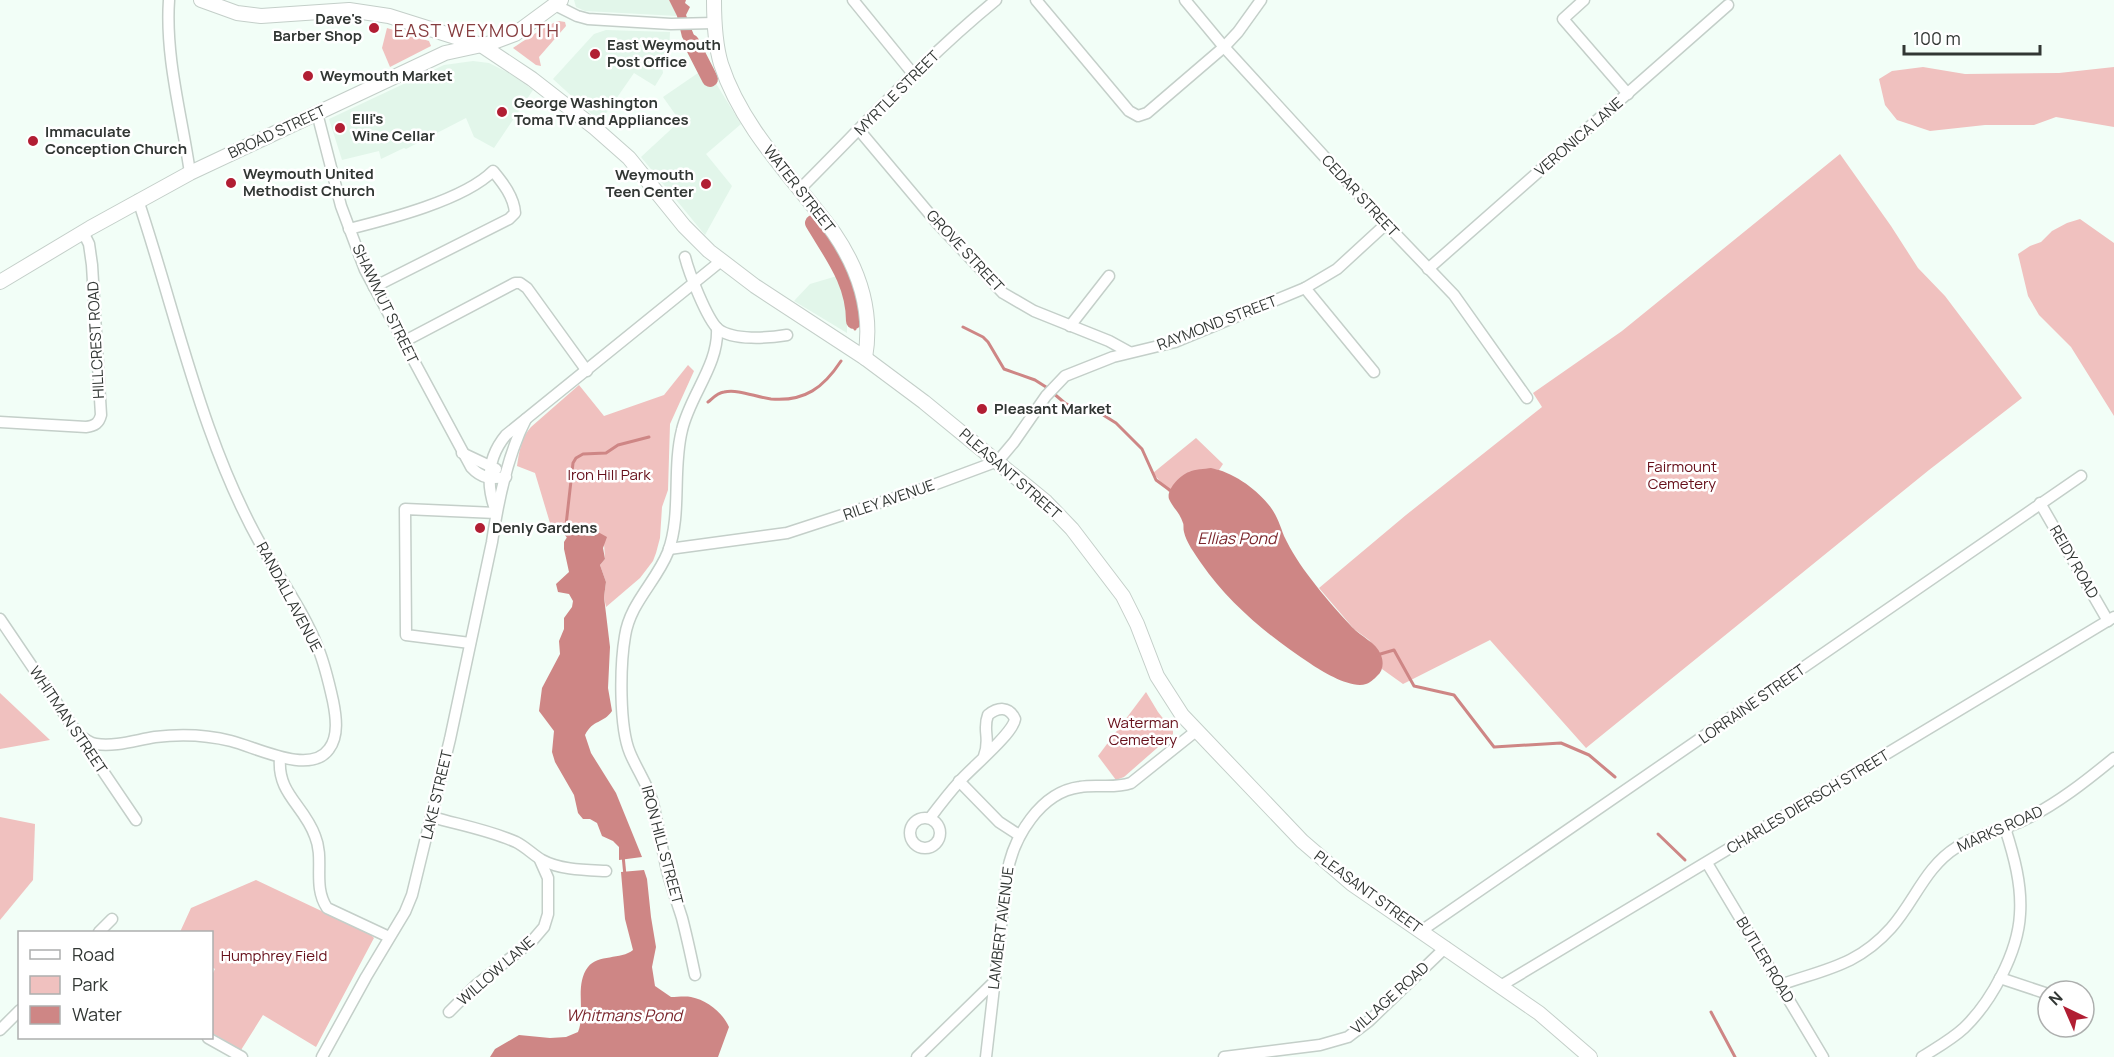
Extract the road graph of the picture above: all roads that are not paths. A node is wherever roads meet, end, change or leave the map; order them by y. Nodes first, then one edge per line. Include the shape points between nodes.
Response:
1 (169, 0) edge
2 (201, 0) edge
3 (714, 0) edge
4 (853, 0) edge
5 (996, 0) edge
6 (1036, 0) edge
7 (1185, 0) edge
8 (1261, 0) edge
9 (1584, 0) edge
10 (558, 3) edge
11 (1728, 5) dead end
12 (707, 24) junction
13 (481, 45) junction
14 (1224, 46) junction
15 (914, 75) junction
16 (1628, 94) junction
17 (317, 113) junction
18 (859, 130) junction
19 (190, 173) junction
20 (800, 189) junction
21 (138, 200) junction
22 (1386, 224) junction
23 (349, 229) junction
24 (83, 232) junction
25 (685, 257) dead end
26 (721, 261) junction
27 (1428, 269) junction
28 (1109, 276) dead end
29 (0, 282) edge
30 (693, 285) junction
31 (374, 287) junction
32 (1305, 288) junction
33 (1070, 326) junction
34 (717, 328) junction
35 (787, 335) dead end
36 (403, 342) junction
37 (1129, 352) junction
38 (865, 358) junction
39 (587, 371) junction
40 (1374, 372) dead end
41 (1527, 398) dead end
42 (526, 419) junction
43 (0, 422) edge
44 (998, 461) junction
45 (489, 471) junction
46 (2081, 476) dead end
47 (506, 477) junction
48 (2040, 503) junction
49 (496, 513) junction
50 (669, 549) junction
51 (2111, 619) edge
52 (0, 620) edge
53 (470, 643) junction
54 (1196, 731) junction
55 (77, 733) junction
56 (984, 756) dead end
57 (280, 758) junction
58 (2114, 758) edge
59 (959, 782) junction
60 (432, 817) junction
61 (930, 819) dead end
62 (136, 820) dead end
63 (2005, 828) junction
64 (1019, 835) junction
65 (540, 860) junction
66 (1707, 863) junction
67 (606, 871) dead end
68 (112, 919) dead end
69 (101, 931) edge
70 (1421, 931) junction
71 (389, 937) junction
72 (1446, 947) junction
73 (695, 975) dead end
74 (2000, 978) junction
75 (994, 982) junction
76 (1502, 985) junction
77 (1780, 985) junction
78 (2036, 990) edge
79 (18, 1012) edge
80 (449, 1012) dead end
81 (0, 1030) edge
82 (210, 1039) edge
83 (242, 1057) edge
84 (322, 1057) edge
85 (917, 1057) edge
86 (986, 1057) edge
87 (1224, 1057) edge
88 (1590, 1057) edge
89 (1823, 1057) edge
90 (1922, 1057) edge

1 - 19 street via 168,34
2 - 13 main road, PLEASANT STREET via 237,13 261,16 349,10 376,13
3 - 12 main road, WATER STREET
4 - 15 street
5 - 15 street, MYRTLE STREET
6 - 14 street via 1129,111 1138,116 1147,113
7 - 14 street, CEDAR STREET
8 - 14 street
9 - 16 street via 1563,19
10 - 12 street via 588,19
10 - 13 main road, BROAD STREET via 515,34
11 - 16 street, VERONICA LANE
12 - 20 main road, WATER STREET via 732,90 755,130
13 - 17 main road, BROAD STREET via 445,54
13 - 26 main road, PLEASANT STREET via 536,81 629,158 692,235
14 - 22 street, CEDAR STREET
15 - 18 street, MYRTLE STREET
16 - 27 street, VERONICA LANE
17 - 19 main road, BROAD STREET
17 - 23 street, SHAWMUT STREET
18 - 20 street, MYRTLE STREET
18 - 33 street, GROVE STREET via 997,288 1017,302
19 - 21 main road, BROAD STREET
20 - 38 main road, WATER STREET via 845,249 856,273 868,323
21 - 24 main road, BROAD STREET
21 - 57 street, RANDALL AVENUE via 230,485 308,627 328,681 336,720 330,748 312,760
22 - 27 street, CEDAR STREET
22 - 32 street, RAYMOND STREET via 1338,268
23 - 31 street, SHAWMUT STREET
23 - 31 street via 410,212 474,187 493,171 515,208 509,219 485,233
24 - 29 main road, BROAD STREET
24 - 43 street, HILLCREST ROAD via 91,254 99,421 87,427
25 - 30 street
26 - 30 street
26 - 38 main road, PLEASANT STREET
27 - 41 street, CEDAR STREET via 1454,295
28 - 33 street
30 - 34 street
30 - 39 street
31 - 36 street, SHAWMUT STREET
32 - 37 street, RAYMOND STREET via 1175,342
32 - 40 street
33 - 37 street, GROVE STREET
34 - 35 street via 729,334 756,337
34 - 50 street, IRON HILL STREET via 716,351 681,432
36 - 39 street via 520,283
36 - 45 street, SHAWMUT STREET via 462,452 477,474
37 - 44 street, RAYMOND STREET via 1058,381
38 - 44 main road, PLEASANT STREET
39 - 42 street
42 - 45 street via 501,441
42 - 47 street
44 - 50 street, RILEY AVENUE via 780,535
44 - 54 main road, PLEASANT STREET via 1062,518 1113,582 1137,624 1162,687
45 - 47 street
45 - 49 street, LAKE STREET
46 - 48 street, LORRAINE STREET
47 - 49 street, LAKE STREET
48 - 51 street, REIDY ROAD
48 - 70 street, LORRAINE STREET
49 - 53 street, LAKE STREET
49 - 53 street via 405,509 406,635
50 - 73 street, IRON HILL STREET via 627,625 623,721 630,754 652,802
51 - 66 street, CHARLES DIERSCH STREET
52 - 55 street, WHITMAN STREET
53 - 60 street, LAKE STREET
54 - 64 street, LAMBERT AVENUE via 1131,783 1079,787 1061,793 1044,805
54 - 70 main road, PLEASANT STREET via 1317,856
55 - 57 street, RANDALL AVENUE via 100,745 171,736 212,738 248,745
55 - 62 street, WHITMAN STREET
56 - 59 street
57 - 71 street via 282,782 318,843 321,899 327,908
58 - 63 street, MARKS ROAD via 2044,810
59 - 61 street
59 - 64 street via 999,822
60 - 65 street via 517,842
60 - 71 street, LAKE STREET via 409,904
63 - 74 street via 2016,870 2020,915 2014,944
63 - 77 street, MARKS ROAD via 1956,847 1940,860 1927,873 1903,914 1859,955 1838,967
64 - 75 street, LAMBERT AVENUE via 1010,857
65 - 67 street
65 - 80 street, WILLOW LANE via 548,878 548,915 544,927
66 - 76 street, CHARLES DIERSCH STREET
66 - 77 street, BUTLER ROAD
68 - 69 street
70 - 72 main road, PLEASANT STREET
71 - 84 street, LAKE STREET
72 - 76 main road, PLEASANT STREET
72 - 87 street, VILLAGE ROAD via 1348,1037 1320,1045
74 - 78 street
74 - 90 street via 1964,1028
75 - 85 street
75 - 86 street, LAMBERT AVENUE
76 - 88 main road, PLEASANT STREET
77 - 89 street, BUTLER ROAD
79 - 81 street
82 - 83 street

